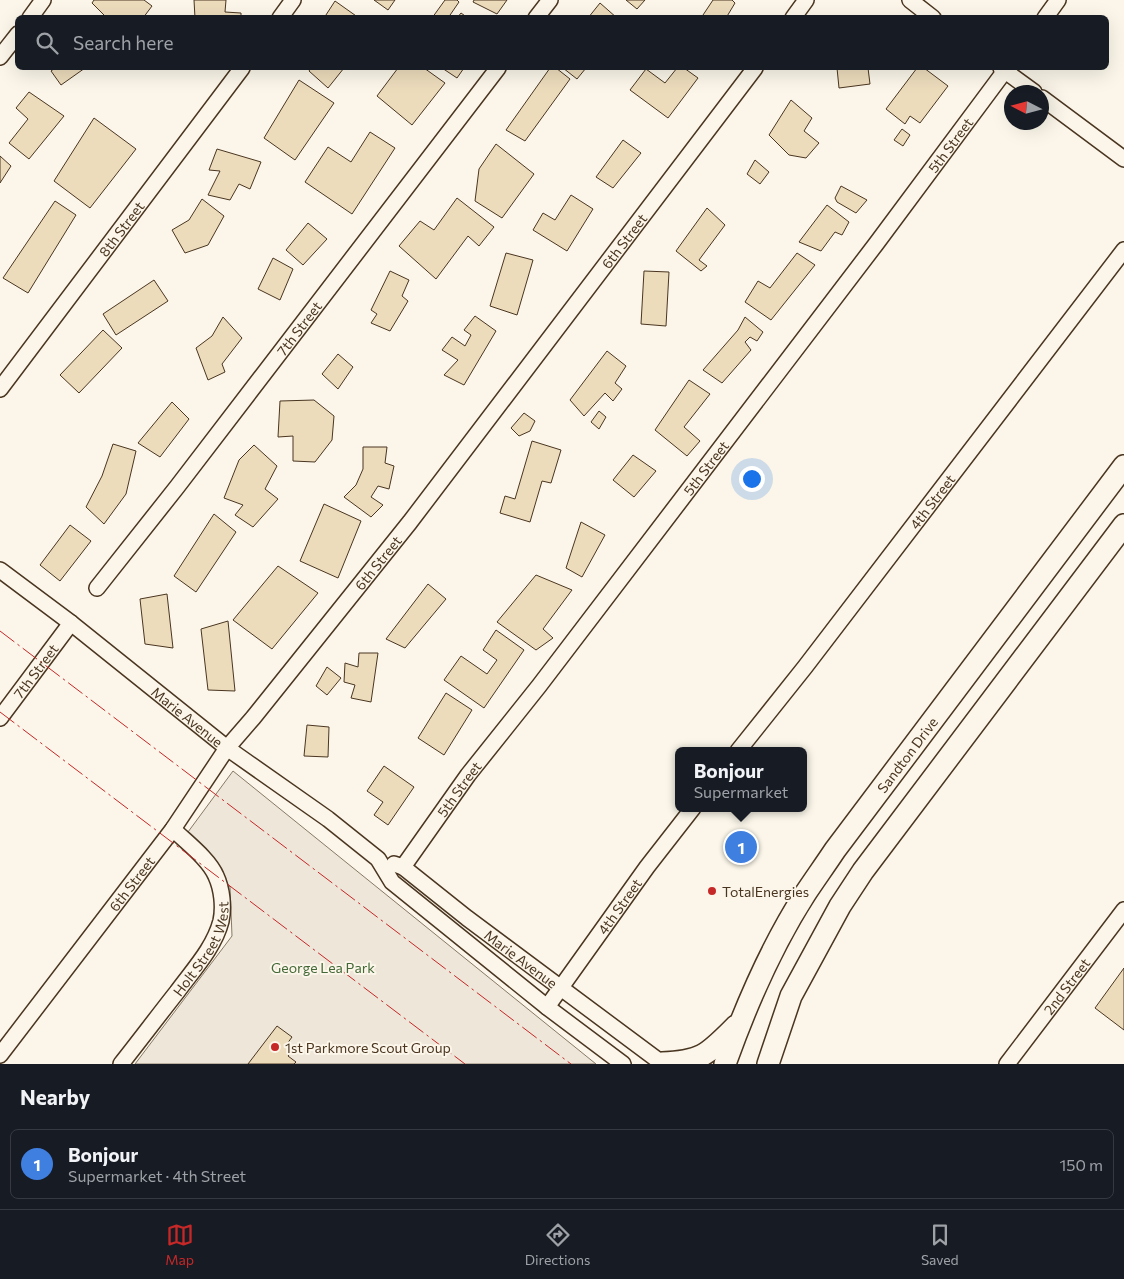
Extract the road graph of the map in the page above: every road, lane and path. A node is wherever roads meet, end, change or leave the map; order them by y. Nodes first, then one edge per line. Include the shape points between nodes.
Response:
1 (43, 0) edge
2 (293, 0) edge
3 (550, 0) edge
4 (806, 0) edge
5 (910, 0) edge
6 (1058, 0) edge
7 (32, 15) edge
8 (282, 15) edge
9 (538, 15) edge
10 (795, 15) edge
11 (929, 15) edge
12 (1047, 15) edge
13 (15, 38) edge
14 (0, 57) edge
15 (240, 70) edge
16 (496, 70) edge
17 (753, 70) edge
18 (1003, 70) edge
19 (1006, 70) edge
20 (1025, 85) edge
21 (1049, 103) edge
22 (1124, 159) edge
23 (1124, 250) edge
24 (0, 389) edge
25 (1124, 466) edge
26 (1124, 525) edge
27 (0, 570) edge
28 (97, 588) dead end
29 (71, 623) junction
30 (0, 718) edge
31 (741, 747) edge
32 (227, 748) junction
33 (690, 812) edge
34 (173, 829) junction
35 (378, 859) junction
36 (403, 867) junction
37 (1124, 910) edge
38 (560, 988) junction
39 (547, 1007) junction
40 (740, 1023) junction
41 (0, 1055) edge
42 (121, 1064) edge
43 (623, 1064) edge
44 (662, 1064) edge
45 (725, 1064) edge
46 (768, 1064) edge
47 (1007, 1064) edge

1 - 7 street
2 - 8 street
3 - 9 street
4 - 10 street
5 - 11 street
6 - 12 street
13 - 14 street
15 - 24 street, 8th Street
16 - 28 street, 7th Street
17 - 32 street, 6th Street via 410,522
18 - 36 street, 5th Street via 870,252 468,775
19 - 20 street
21 - 22 street
23 - 31 street, 4th Street
25 - 40 main road, Sandton Drive via 804,895
26 - 46 main road via 863,871 791,996
27 - 29 street, Marie Avenue
29 - 30 street, 7th Street
29 - 32 street, Marie Avenue
32 - 34 street, 6th Street
32 - 35 street, Marie Avenue via 328,819
33 - 38 street, 4th Street
34 - 41 street, 6th Street
34 - 42 street, Holt Street West via 216,875 222,904 221,920 215,937 196,966
35 - 36 street, Marie Avenue
35 - 39 street, Marie Avenue via 392,882
36 - 38 street, Marie Avenue
37 - 47 street, 2nd Street
38 - 39 street, 4th Street
38 - 44 street, Marie Avenue
39 - 43 street, Marie Avenue
40 - 44 main road via 709,1052 695,1060
40 - 45 main road, Sandton Drive

